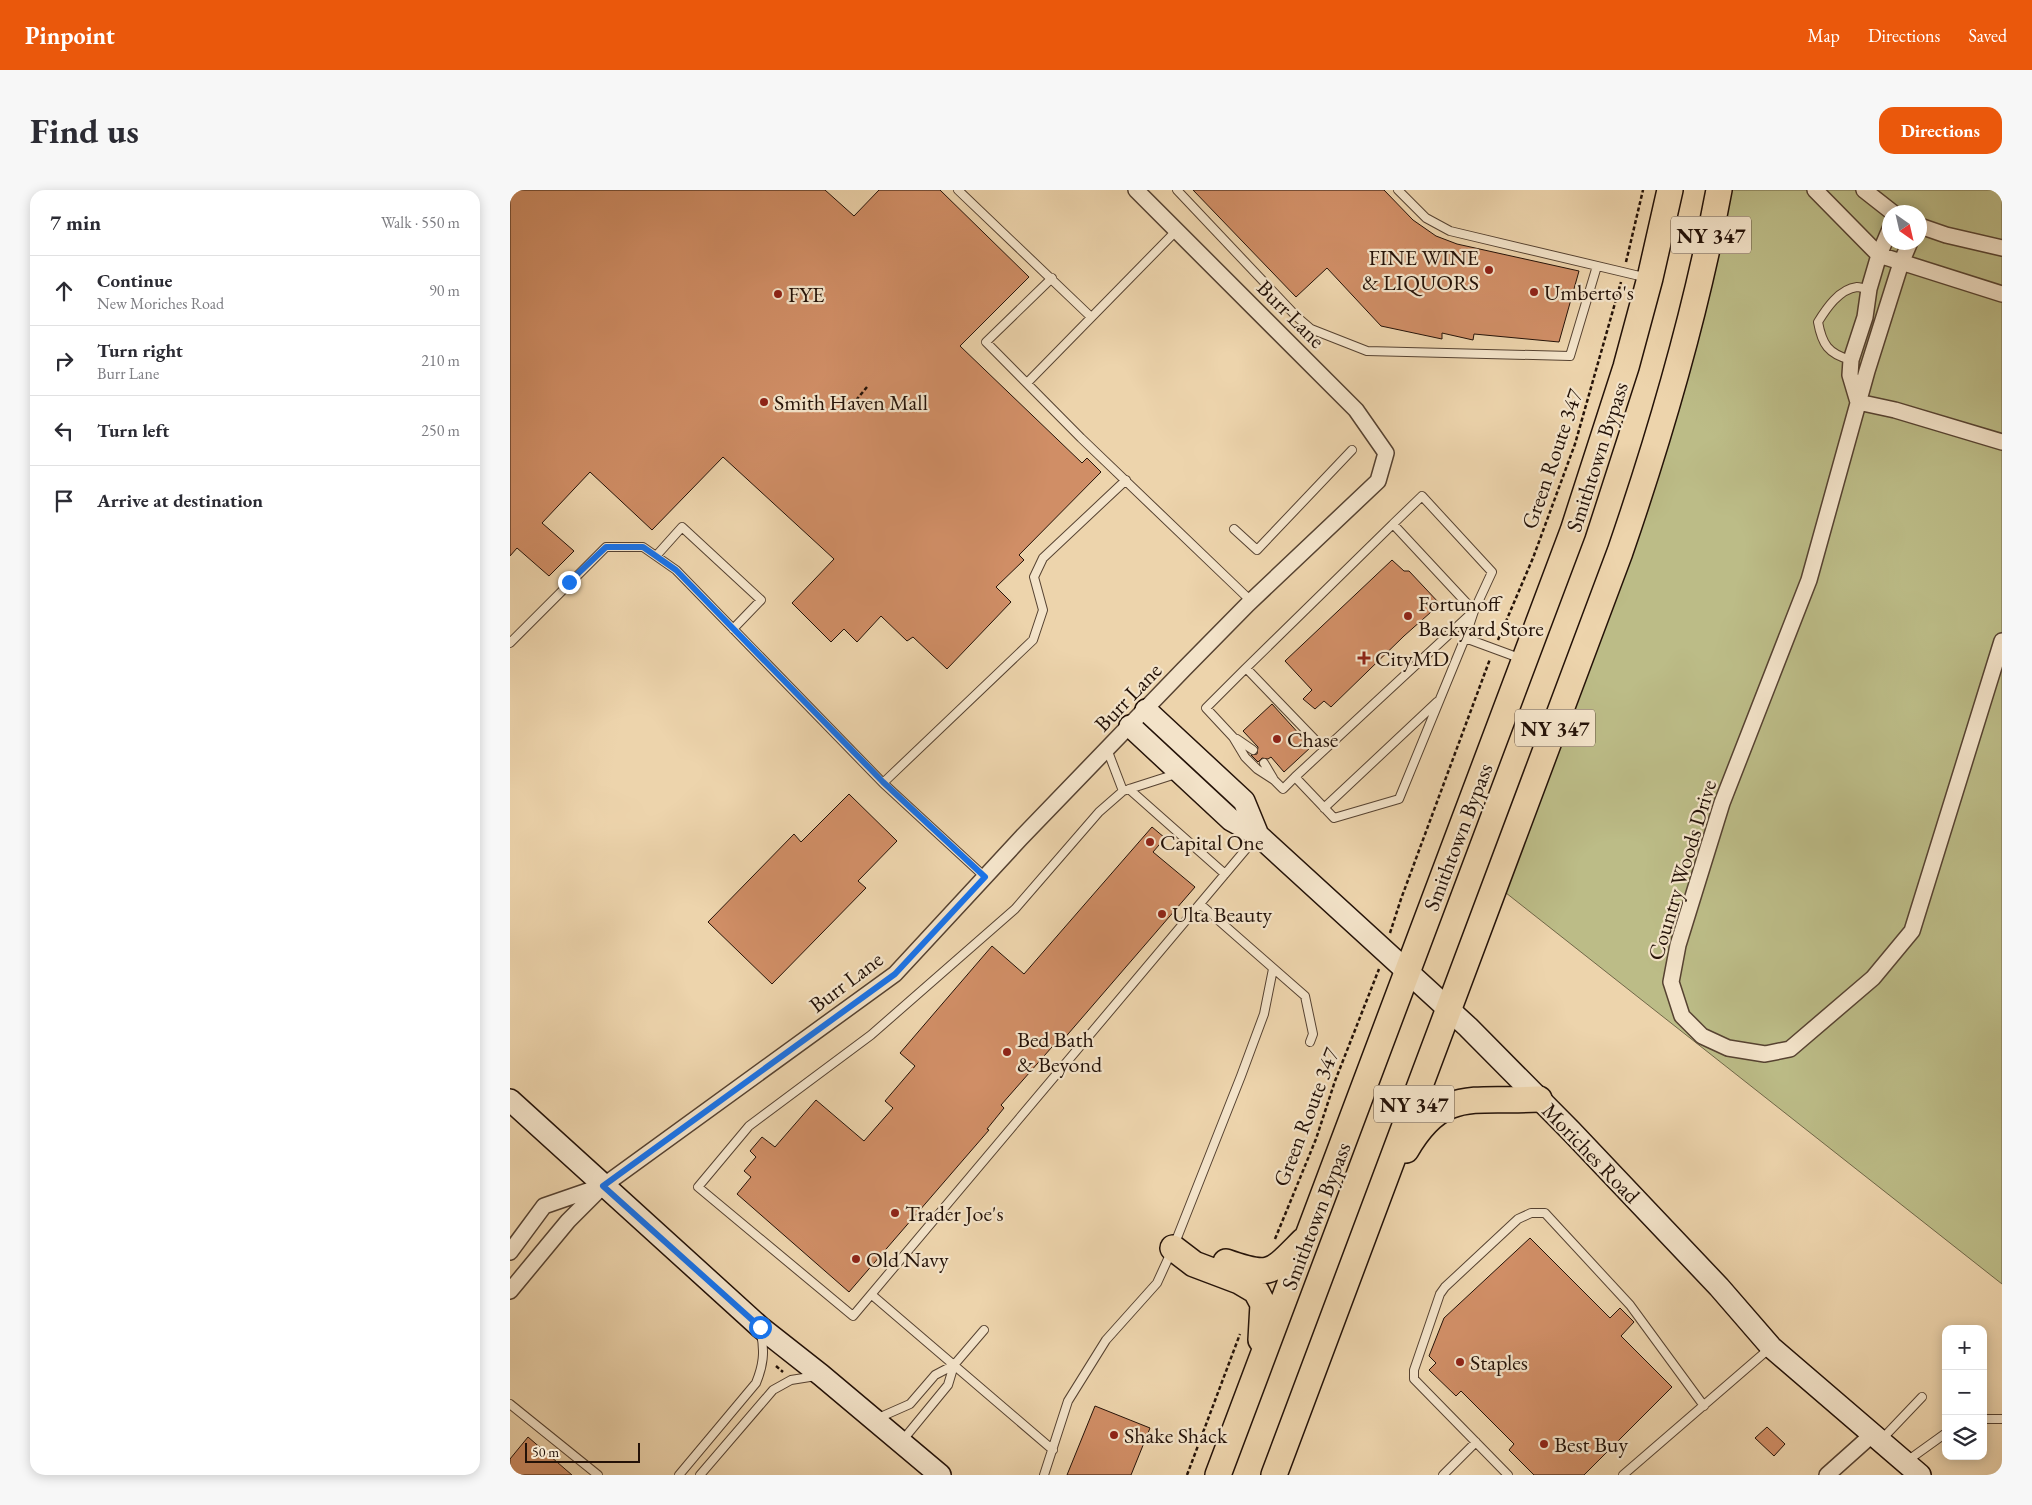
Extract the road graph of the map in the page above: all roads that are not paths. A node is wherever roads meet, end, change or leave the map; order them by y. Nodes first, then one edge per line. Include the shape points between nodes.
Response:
1 (958, 190) edge
2 (1136, 190) edge
3 (1177, 190) edge
4 (1398, 190) edge
5 (1670, 190) edge
6 (1719, 190) edge
7 (1816, 190) edge
8 (1864, 190) edge
9 (1883, 205) edge
10 (1927, 228) edge
11 (1176, 230) junction
12 (1882, 247) edge
13 (2002, 248) edge
14 (1907, 250) edge
15 (1879, 254) junction
16 (1901, 263) junction
17 (1597, 266) junction
18 (1052, 278) junction
19 (1650, 278) junction
20 (1869, 290) junction
21 (2002, 294) edge
22 (1091, 317) junction
23 (1851, 360) junction
24 (1027, 383) junction
25 (1858, 402) junction
26 (2002, 442) edge
27 (1352, 450) dead end
28 (1126, 480) junction
29 (1393, 524) junction
30 (1234, 529) dead end
31 (656, 556) junction
32 (1251, 601) junction
33 (1474, 611) junction
34 (733, 629) junction
35 (1466, 638) junction
36 (2002, 641) edge
37 (510, 643) edge
38 (1525, 660) junction
39 (1246, 668) junction
40 (1441, 699) junction
41 (1146, 710) junction
42 (1130, 726) junction
43 (1233, 737) junction
44 (1107, 749) junction
45 (1324, 749) junction
46 (1253, 750) dead end
47 (1264, 763) dead end
48 (1181, 773) junction
49 (1295, 777) junction
50 (1274, 780) junction
51 (883, 782) junction
52 (1126, 790) junction
53 (1324, 808) junction
54 (1258, 835) junction
55 (1225, 874) junction
56 (985, 877) junction
57 (1200, 904) junction
58 (1273, 968) junction
59 (1407, 973) junction
60 (1448, 1009) junction
61 (1310, 1042) dead end
62 (1539, 1099) junction
63 (511, 1102) edge
64 (603, 1186) junction
65 (1378, 1198) junction
66 (1309, 1235) junction
67 (1173, 1248) junction
68 (510, 1252) edge
69 (510, 1292) edge
70 (872, 1295) junction
71 (760, 1327) junction
72 (984, 1330) dead end
73 (1771, 1347) junction
74 (1260, 1364) junction
75 (954, 1365) junction
76 (821, 1375) junction
77 (1922, 1397) dead end
78 (513, 1406) edge
79 (1704, 1406) junction
80 (510, 1415) edge
81 (1987, 1419) edge
82 (2002, 1419) edge
83 (874, 1420) junction
84 (1877, 1437) junction
85 (1942, 1437) edge
86 (900, 1442) junction
87 (1476, 1442) junction
88 (1053, 1450) junction
89 (1913, 1468) edge
90 (598, 1475) edge
91 (678, 1475) edge
92 (700, 1475) edge
93 (940, 1475) edge
94 (1044, 1475) edge
95 (1218, 1475) edge
96 (1274, 1475) edge
97 (1443, 1475) edge
98 (1508, 1475) edge
99 (1623, 1475) edge
100 (1827, 1475) edge

1 - 18 lane
2 - 11 street, Burr Lane
3 - 17 lane via 1311,329 1367,351 1570,356
4 - 17 lane via 1426,218 1450,231
5 - 19 highway, Smithtown Bypass / NY 347
6 - 60 highway, NY 347 via 1686,336 1638,500
7 - 15 street
8 - 9 street
10 - 13 street
11 - 22 lane
11 - 32 street, Burr Lane via 1356,410 1386,453 1378,481
12 - 15 street
14 - 16 street, Country Woods Drive
15 - 16 street
15 - 20 street
16 - 21 street
16 - 25 street, Country Woods Drive
17 - 19 lane
18 - 22 lane
18 - 24 lane via 986,342
19 - 38 highway, Smithtown Bypass / NY 347 via 1592,477
20 - 23 street via 1865,317
20 - 23 lane via 1856,287 1838,296 1818,322 1821,341 1839,357
22 - 24 lane
23 - 25 street via 1850,375
24 - 28 lane
25 - 26 street
25 - 36 street, Country Woods Drive via 1809,580 1722,803 1678,945 1671,982 1682,1016 1702,1036 1728,1048 1765,1054 1790,1049 1873,978 1912,931
27 - 30 lane via 1257,550
28 - 32 lane
28 - 51 lane via 1042,558 1034,577 1043,610 1033,640
29 - 33 lane
29 - 33 lane via 1422,496 1492,572
29 - 39 lane
31 - 34 lane via 676,570
31 - 34 lane via 682,527 761,600
31 - 37 lane via 643,547 606,547
32 - 41 street, Burr Lane
33 - 35 lane
33 - 45 lane
34 - 51 lane
35 - 38 lane
35 - 40 lane
38 - 59 highway, Smithtown Bypass / NY 347
39 - 43 lane via 1206,708
39 - 45 lane
40 - 53 lane
40 - 53 lane via 1399,800 1334,818
41 - 42 street, Burr Lane
41 - 54 main road, Moriches Road via 1244,801
42 - 44 street, Burr Lane
42 - 48 main road, Moriches Road
43 - 46 lane
43 - 50 lane via 1245,757
44 - 52 lane
44 - 56 street, Burr Lane
45 - 49 lane
47 - 50 lane
48 - 52 lane
48 - 54 main road, Moriches Road via 1231,820
49 - 50 lane via 1283,789
49 - 53 lane
51 - 56 lane
52 - 55 lane
52 - 70 lane via 1099,812 1016,909 871,1035 749,1126 698,1187 853,1316
54 - 55 lane
54 - 59 main road, Moriches Road
55 - 57 lane
56 - 64 street, Burr Lane via 895,974
57 - 58 lane
57 - 70 lane
58 - 61 lane via 1305,996 1313,1034
58 - 67 lane via 1264,1014 1252,1049
59 - 60 main road, Moriches Road
59 - 66 highway, Smithtown Bypass / NY 347
60 - 62 main road, Moriches Road
60 - 65 highway, NY 347
62 - 65 highway via 1468,1101 1438,1111 1419,1129
62 - 73 main road, Moriches Road via 1719,1287
63 - 64 main road
64 - 68 street via 544,1206
64 - 69 street via 568,1221
64 - 71 main road
65 - 96 highway, NY 347
66 - 67 highway via 1275,1268 1263,1272 1198,1252
66 - 74 highway, Smithtown Bypass / NY 347
67 - 74 highway via 1194,1264 1239,1281 1260,1295 1263,1310
67 - 88 lane via 1157,1283 1106,1340 1068,1401
70 - 75 lane
71 - 76 main road
71 - 91 lane via 764,1347 756,1383
72 - 75 lane
73 - 79 lane
73 - 84 main road, Moriches Road
74 - 95 highway, Smithtown Bypass / NY 347
75 - 83 lane via 936,1375 910,1404
75 - 86 lane via 948,1386
75 - 88 lane
76 - 83 main road
76 - 92 lane via 791,1380 772,1390
77 - 84 lane
78 - 80 lane
78 - 90 lane
79 - 87 lane via 1630,1305 1544,1213 1531,1213 1518,1218 1445,1287 1414,1370 1414,1379
79 - 99 lane
81 - 82 lane
83 - 86 main road
84 - 89 main road, Moriches Road
84 - 100 street
85 - 89 lane
86 - 93 main road
87 - 97 lane
87 - 98 lane
88 - 94 lane

